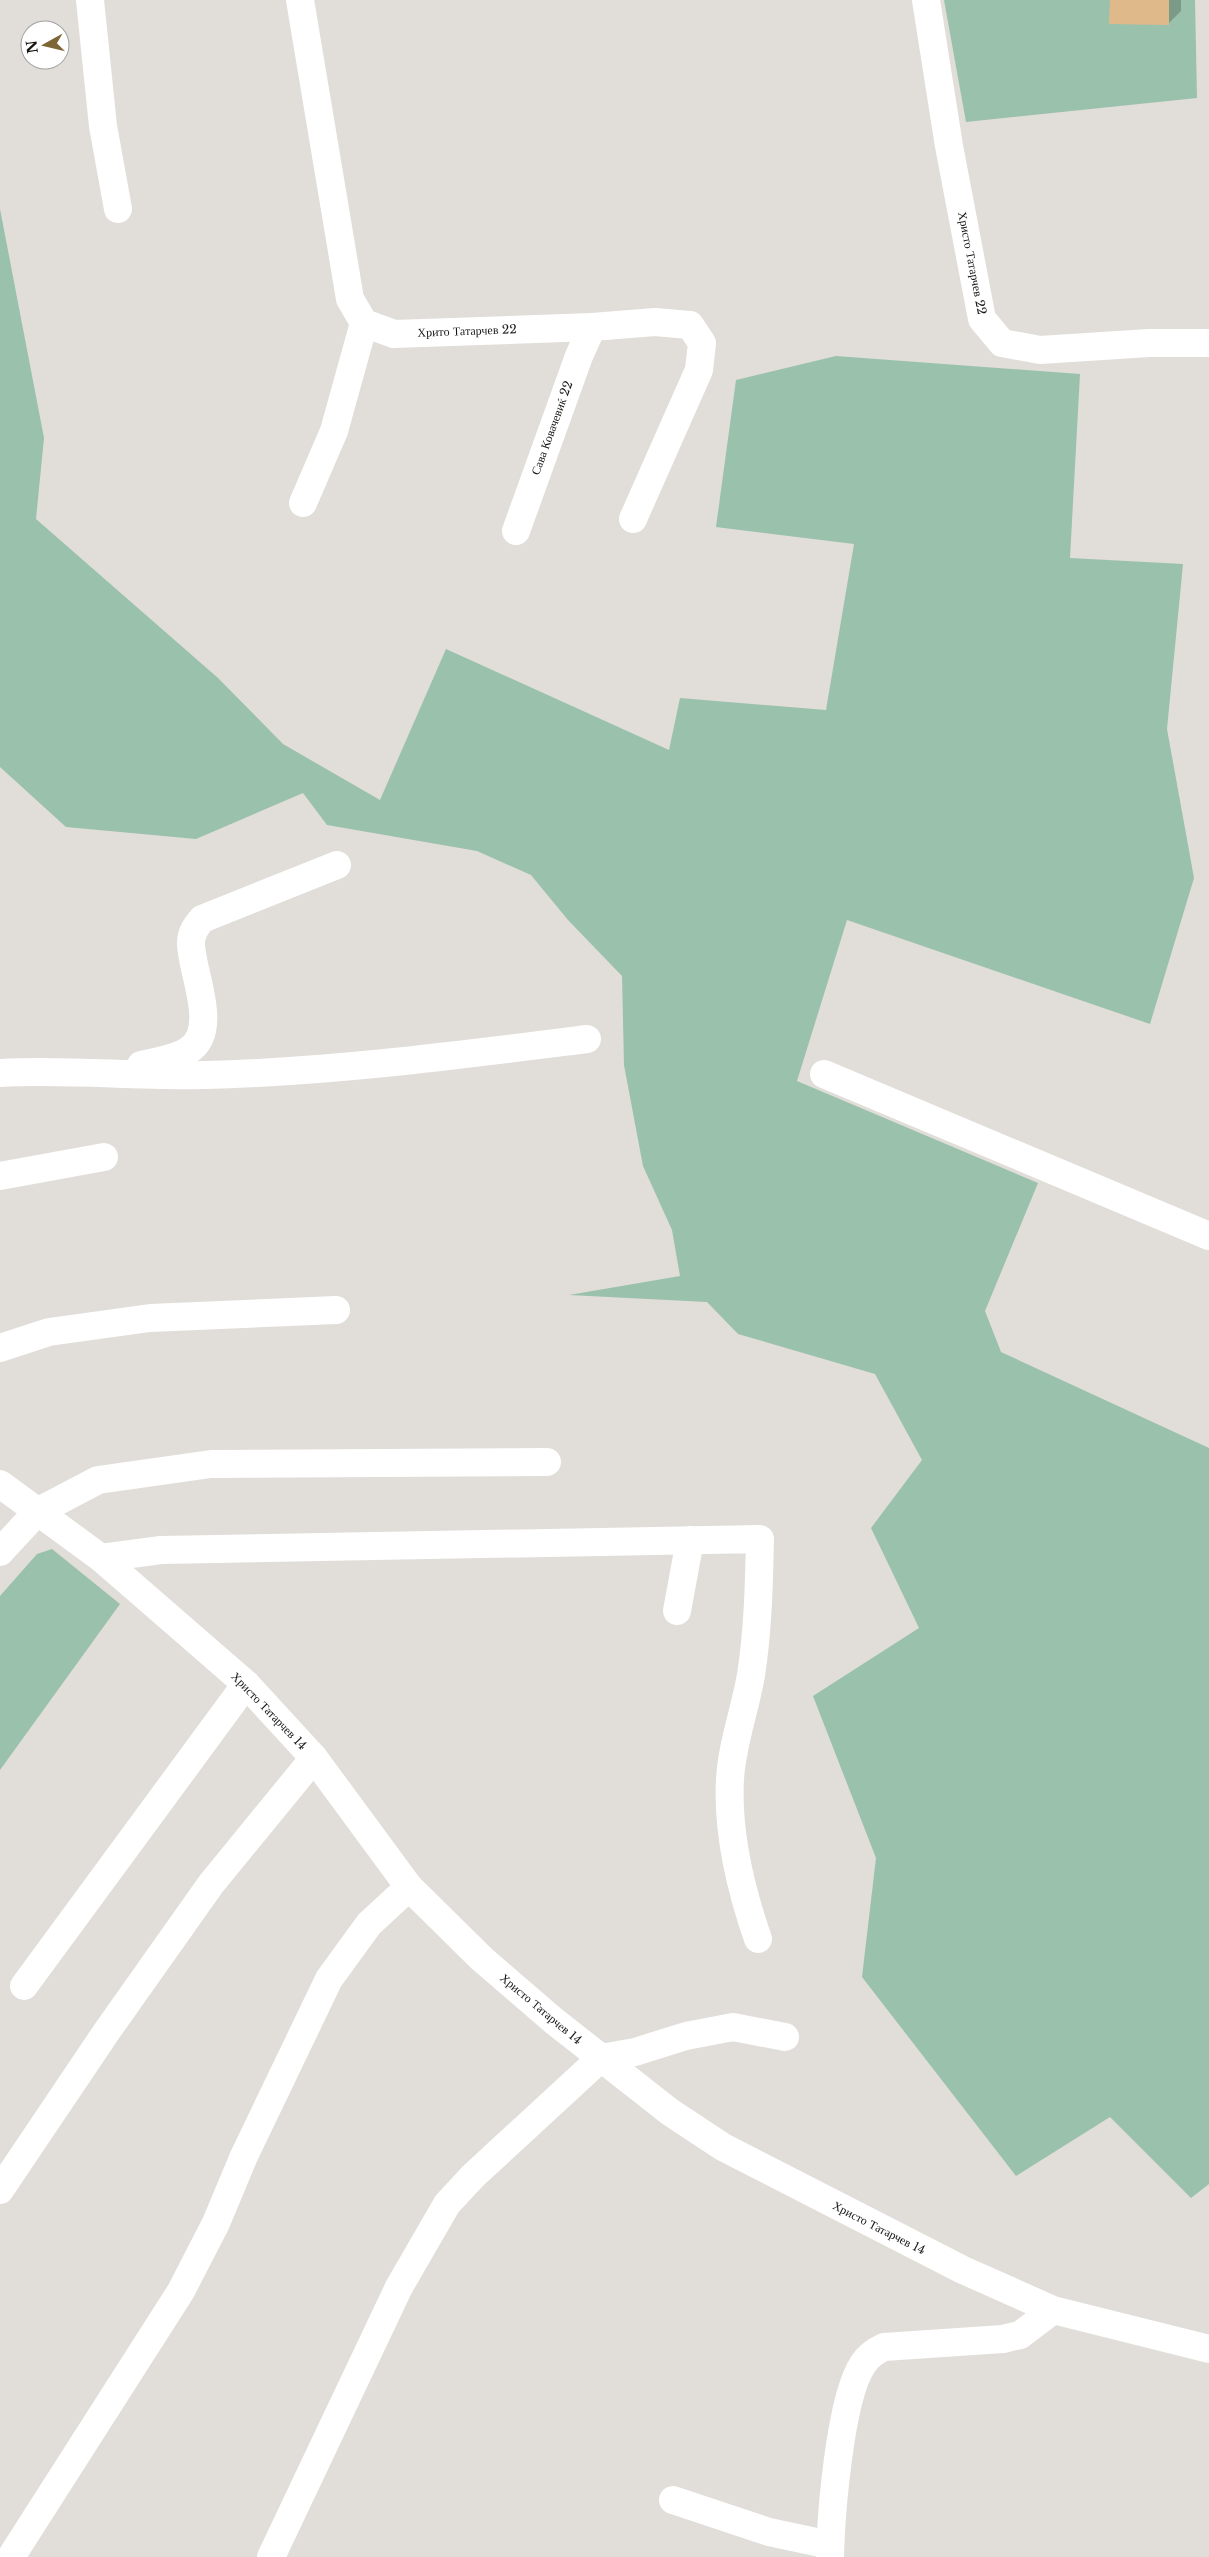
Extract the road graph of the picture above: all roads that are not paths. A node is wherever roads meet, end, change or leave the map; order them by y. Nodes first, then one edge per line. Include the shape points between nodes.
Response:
1 (90, 0) edge
2 (300, 0) edge
3 (926, 0) edge
4 (118, 209) dead end
5 (364, 323) junction
6 (592, 327) junction
7 (1209, 343) edge
8 (303, 503) dead end
9 (633, 519) dead end
10 (516, 530) dead end
11 (337, 865) dead end
12 (587, 1040) dead end
13 (92, 1072) junction
14 (0, 1073) edge
15 (824, 1074) dead end
16 (104, 1157) dead end
17 (0, 1176) edge
18 (1209, 1236) edge
19 (336, 1310) dead end
20 (0, 1348) edge
21 (547, 1462) dead end
22 (0, 1484) edge
23 (37, 1512) junction
24 (690, 1540) junction
25 (0, 1552) edge
26 (101, 1558) junction
27 (677, 1611) dead end
28 (246, 1684) junction
29 (314, 1758) junction
30 (409, 1887) junction
31 (758, 1939) dead end
32 (24, 1986) dead end
33 (784, 2037) dead end
34 (601, 2058) junction
35 (0, 2190) edge
36 (1053, 2310) junction
37 (1209, 2349) edge
38 (673, 2500) dead end
39 (830, 2551) edge
40 (11, 2557) edge
41 (271, 2557) edge

1 - 4 street via 103,126
2 - 5 street via 350,299
3 - 7 street, Христо Татарчев 22 via 949,146 982,319 1002,343 1040,350
5 - 6 street, Хрито Татарчев 22 via 394,334
5 - 8 street via 334,431
6 - 9 street, Хрито Татарчев 22 via 655,322 690,324 702,343 699,370
6 - 10 street, Сава Ковачевиќ 22 via 578,356
11 - 13 street via 202,919 194,929 190,943 203,1017 200,1038 189,1050 172,1057 138,1066
12 - 13 street via 261,1072 204,1075
13 - 14 street
15 - 18 street
16 - 17 street
19 - 20 street via 150,1318 49,1332
21 - 23 street via 211,1464 98,1480
22 - 23 street, Христо Татарчев 14
23 - 25 street
23 - 26 street, Христо Татарчев 14
24 - 26 street via 161,1550
24 - 27 street
24 - 31 street via 760,1539 751,1675 730,1780 734,1843 744,1898
26 - 28 street, Христо Татарчев 14
28 - 29 street, Христо Татарчев 14
28 - 32 street
29 - 30 street, Христо Татарчев 14
29 - 35 street via 210,1884
30 - 34 street, Христо Татарчев 14 via 482,1958
30 - 40 street via 368,1924 329,1978 244,2156 216,2223 181,2291
33 - 34 street via 733,2027
34 - 36 street, Христо Татарчев 14 via 670,2112 723,2147 963,2270
34 - 41 street via 447,2204 399,2288
36 - 37 street, Христо Татарчев 14
36 - 39 street via 1020,2334 1002,2340 884,2347 871,2354 862,2365 852,2390 836,2477
38 - 39 street

